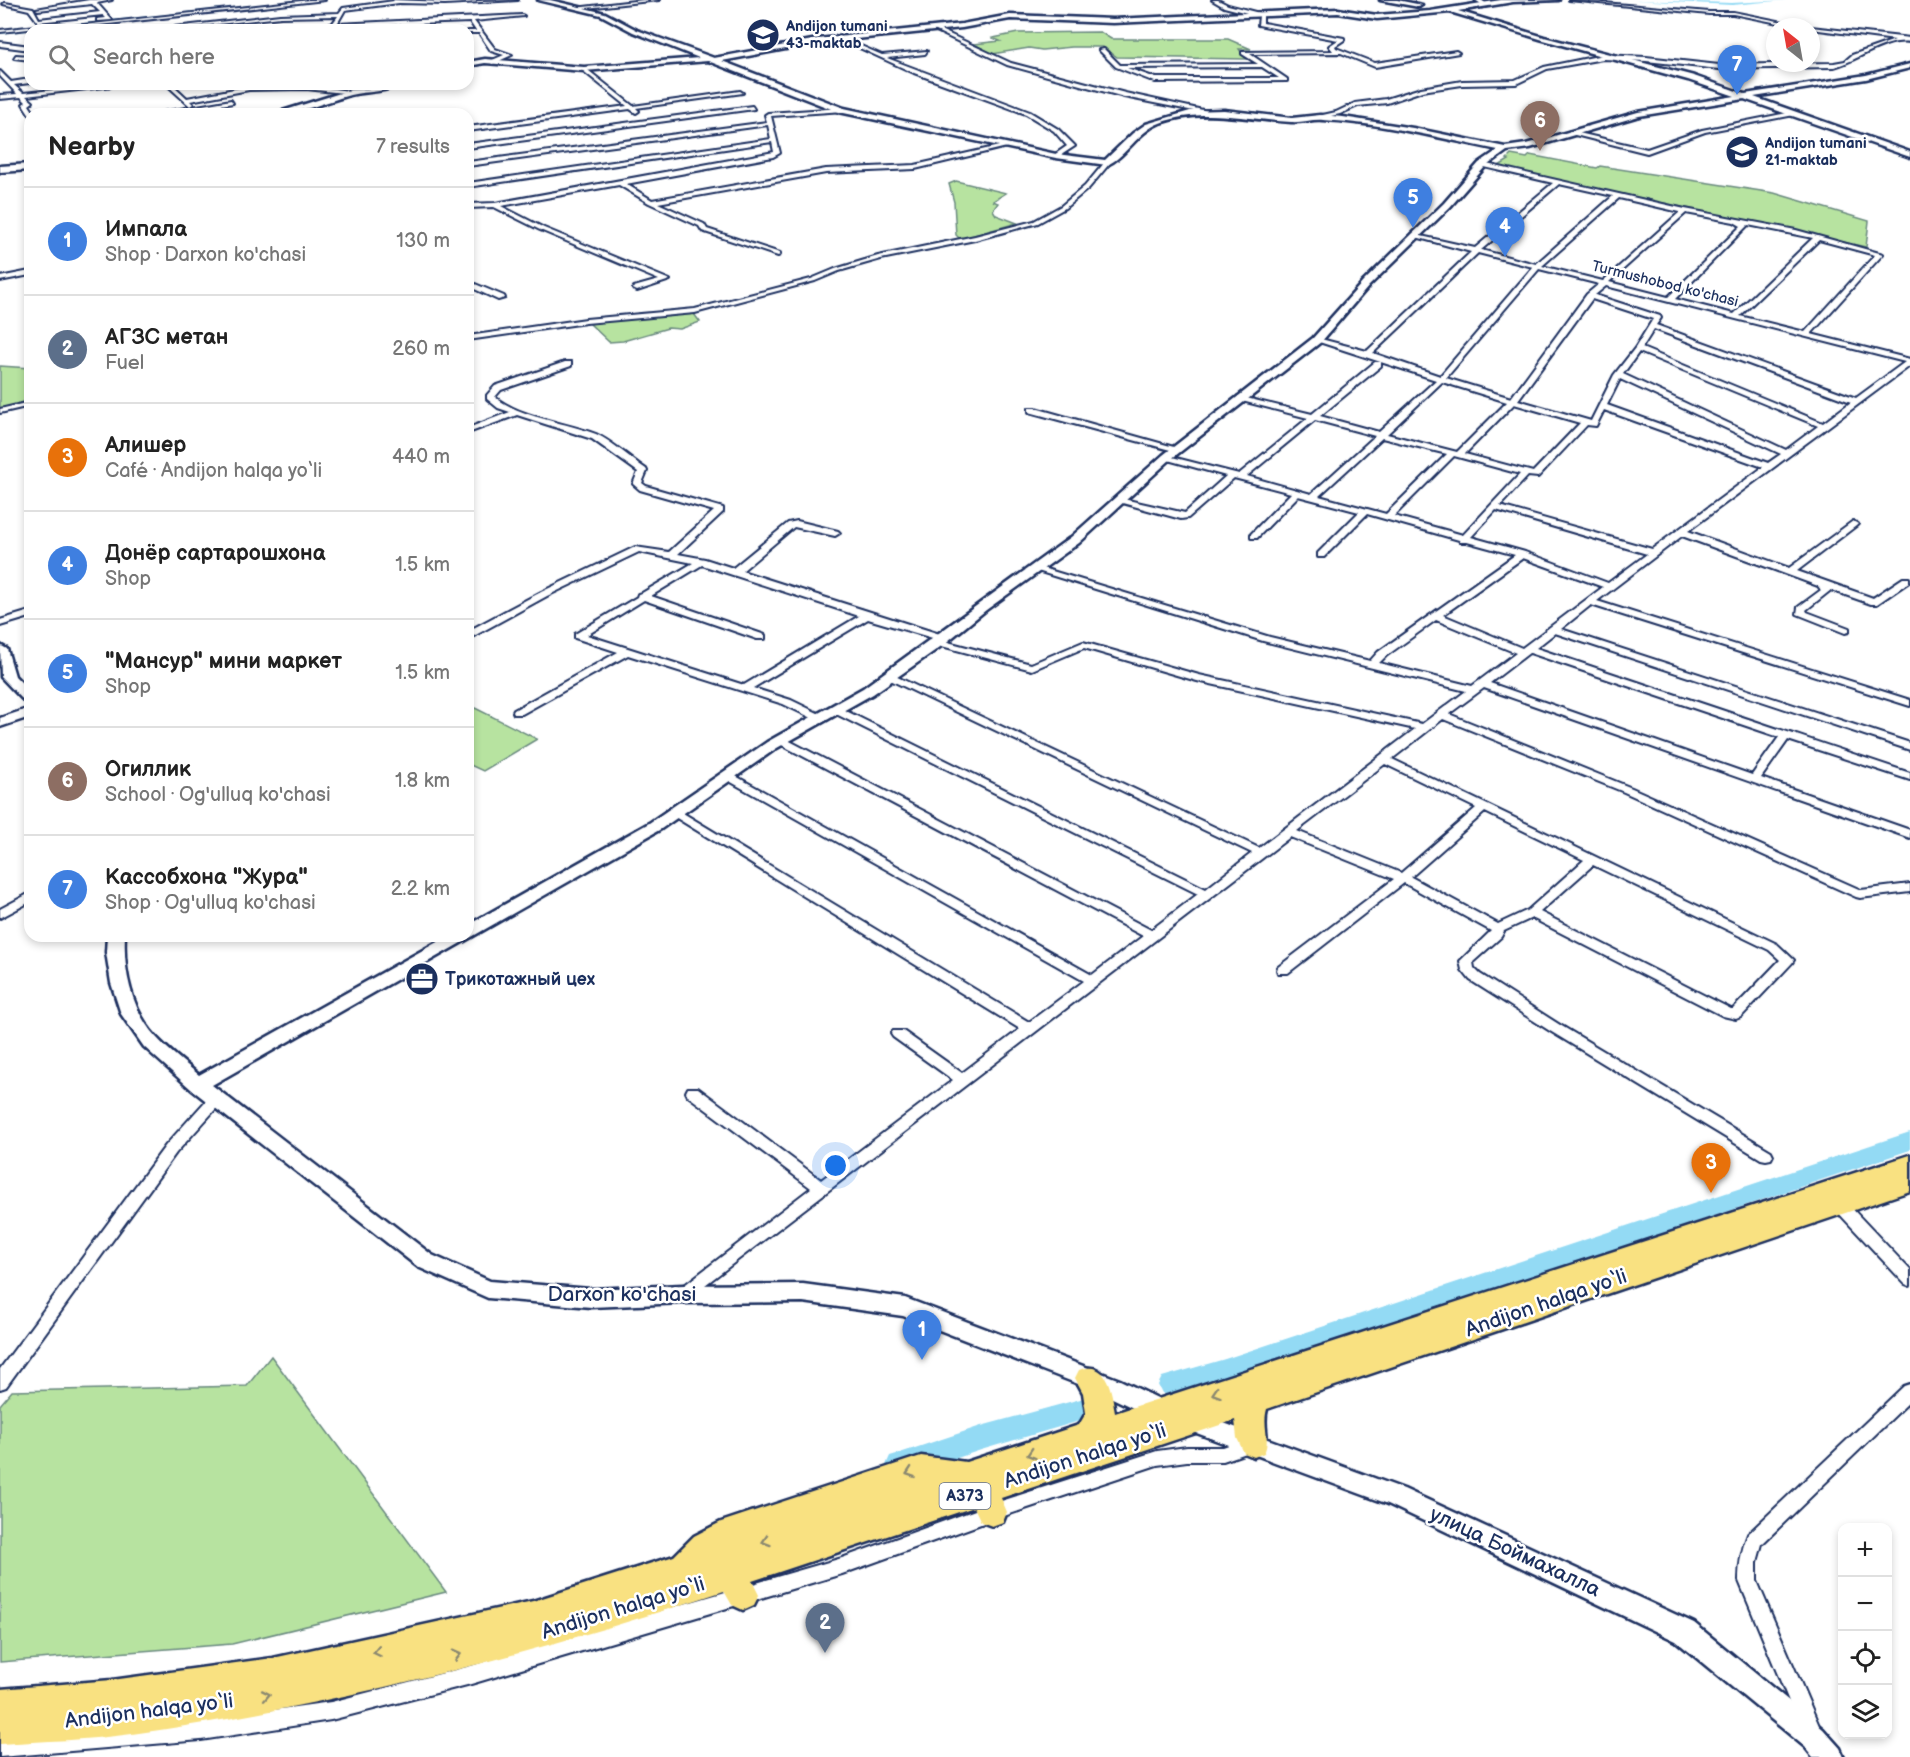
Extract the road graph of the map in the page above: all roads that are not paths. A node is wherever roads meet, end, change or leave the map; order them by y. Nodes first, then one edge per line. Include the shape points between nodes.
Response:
1 (110, 0) edge
2 (244, 0) edge
3 (323, 0) edge
4 (516, 0) edge
5 (541, 0) edge
6 (657, 0) edge
7 (1214, 0) edge
8 (1383, 0) edge
9 (1477, 0) edge
10 (1556, 0) edge
11 (1571, 0) edge
12 (33, 1) edge
13 (92, 1) edge
14 (397, 1) edge
15 (288, 2) edge
16 (3, 4) edge
17 (259, 4) junction
18 (1485, 4) junction
19 (577, 8) junction
20 (39, 9) dead end
21 (1452, 10) junction
22 (104, 13) junction
23 (340, 14) junction
24 (1261, 15) junction
25 (280, 16) junction
26 (522, 16) dead end
27 (159, 18) junction
28 (110, 19) junction
29 (1766, 19) edge
30 (471, 20) junction
31 (39, 24) edge
32 (50, 24) edge
33 (60, 24) edge
34 (70, 24) edge
35 (163, 24) edge
36 (210, 24) edge
37 (274, 24) edge
38 (335, 24) edge
39 (402, 24) edge
40 (24, 28) edge
41 (934, 28) junction
42 (1820, 29) edge
43 (24, 31) edge
44 (0, 32) edge
45 (474, 32) edge
46 (480, 32) junction
47 (842, 38) junction
48 (1901, 39) junction
49 (1910, 40) edge
50 (0, 44) edge
51 (24, 47) edge
52 (1102, 50) dead end
53 (925, 52) dead end
54 (1340, 52) junction
55 (1456, 53) dead end
56 (16, 57) dead end
57 (881, 57) junction
58 (1613, 57) junction
59 (24, 58) edge
60 (710, 60) junction
61 (492, 62) junction
62 (474, 64) edge
63 (1118, 66) junction
64 (1262, 66) junction
65 (1910, 66) edge
66 (584, 69) junction
67 (0, 73) edge
68 (24, 82) edge
69 (10, 84) junction
70 (69, 90) edge
71 (176, 90) edge
72 (230, 90) edge
73 (334, 90) edge
74 (375, 90) edge
75 (353, 92) junction
76 (740, 93) dead end
77 (21, 95) junction
78 (1745, 96) junction
79 (0, 97) edge
80 (186, 100) junction
81 (231, 102) dead end
82 (28, 108) edge
83 (194, 108) joint
84 (298, 108) edge
85 (633, 108) junction
86 (752, 108) dead end
87 (842, 110) junction
88 (1209, 112) junction
89 (1792, 114) junction
90 (1317, 117) junction
91 (650, 122) junction
92 (770, 123) junction
93 (474, 128) edge
94 (1570, 134) junction
95 (668, 136) junction
96 (775, 140) junction
97 (474, 145) edge
98 (1008, 146) junction
99 (1505, 150) junction
100 (686, 153) junction
101 (1910, 155) edge
102 (1056, 156) junction
103 (693, 158) dead end
104 (699, 162) dead end
105 (474, 163) edge
106 (1107, 163) junction
107 (1482, 165) junction
108 (24, 167) edge
109 (706, 167) junction
110 (0, 169) edge
111 (620, 182) junction
112 (1558, 182) junction
113 (474, 184) edge
114 (1618, 195) junction
115 (651, 202) junction
116 (495, 205) junction
117 (474, 206) edge
118 (1684, 211) junction
119 (1735, 222) junction
120 (1414, 235) junction
121 (1817, 238) junction
122 (1477, 250) junction
123 (778, 254) dead end
124 (1539, 265) junction
125 (24, 274) edge
126 (0, 279) edge
127 (1604, 283) junction
128 (474, 286) edge
129 (637, 289) dead end
130 (1590, 296) junction
131 (501, 298) dead end
132 (1670, 300) junction
133 (1737, 316) junction
134 (1652, 326) junction
135 (1807, 334) junction
136 (474, 337) edge
137 (1317, 340) junction
138 (1638, 349) junction
139 (1368, 354) junction
140 (1910, 361) edge
141 (568, 364) dead end
142 (1378, 364) dead end
143 (1618, 375) junction
144 (1441, 379) junction
145 (1241, 398) junction
146 (1513, 401) junction
147 (1857, 401) junction
148 (24, 405) edge
149 (1604, 407) junction
150 (1032, 410) dead end
151 (0, 411) edge
152 (517, 412) junction
153 (1314, 417) junction
154 (1585, 422) junction
155 (1824, 426) junction
156 (474, 429) edge
157 (1382, 435) junction
158 (1172, 453) junction
159 (1456, 454) junction
160 (1788, 454) junction
161 (1770, 467) junction
162 (1526, 472) junction
163 (1236, 476) junction
164 (1296, 493) junction
165 (1313, 498) junction
166 (1119, 501) junction
167 (1494, 507) junction
168 (1364, 512) junction
169 (1387, 518) junction
170 (1853, 524) dead end
171 (1682, 532) junction
172 (835, 533) dead end
173 (1254, 536) dead end
174 (1463, 540) junction
175 (1655, 553) junction
176 (1522, 554) junction
177 (671, 555) junction
178 (1321, 555) dead end
179 (702, 561) junction
180 (1036, 569) junction
181 (736, 571) junction
182 (1790, 572) junction
183 (1906, 580) dead end
184 (1821, 584) junction
185 (1611, 587) junction
186 (641, 596) junction
187 (1591, 602) junction
188 (867, 615) junction
189 (24, 616) edge
190 (1436, 616) junction
191 (0, 623) edge
192 (1554, 630) junction
193 (1845, 630) dead end
194 (474, 632) edge
195 (761, 637) dead end
196 (940, 640) junction
197 (0, 649) edge
198 (627, 651) junction
199 (1526, 651) junction
200 (1373, 664) junction
201 (888, 676) junction
202 (1479, 687) junction
203 (746, 688) junction
204 (24, 693) edge
205 (1910, 703) edge
206 (834, 709) junction
207 (518, 712) dead end
208 (24, 714) edge
209 (1442, 715) junction
210 (819, 717) junction
211 (0, 723) edge
212 (1424, 728) junction
213 (1785, 736) junction
214 (780, 740) junction
215 (1910, 747) edge
216 (1384, 759) junction
217 (728, 776) junction
218 (1910, 777) edge
219 (1755, 780) junction
220 (1484, 807) junction
221 (674, 813) junction
222 (1289, 831) junction
223 (1910, 834) edge
224 (1261, 853) junction
225 (1591, 860) junction
226 (1403, 878) junction
227 (1910, 888) edge
228 (1207, 894) junction
229 (24, 900) edge
230 (1532, 913) junction
231 (0, 914) edge
232 (474, 929) edge
233 (1498, 929) junction
234 (1152, 936) junction
235 (116, 942) edge
236 (450, 942) edge
237 (1283, 970) dead end
238 (1093, 981) junction
239 (1030, 1029) junction
240 (898, 1034) dead end
241 (962, 1080) junction
242 (198, 1084) junction
243 (693, 1092) dead end
244 (217, 1098) junction
245 (1766, 1155) dead end
246 (1910, 1164) edge
247 (1910, 1181) edge
248 (821, 1188) junction
249 (1839, 1204) junction
250 (1910, 1280) edge
251 (683, 1294) junction
252 (1089, 1378) junction
253 (0, 1382) edge
254 (1910, 1391) edge
255 (1256, 1400) junction
256 (1161, 1411) junction
257 (1192, 1422) junction
258 (1089, 1434) junction
259 (1254, 1444) junction
260 (980, 1492) junction
261 (737, 1585) junction
262 (0, 1705) edge
263 (0, 1727) edge
264 (1814, 1738) junction
265 (0, 1749) edge
266 (1832, 1757) edge

1 - 13 street
2 - 17 street
3 - 15 street
4 - 14 street
5 - 19 street
6 - 19 street
7 - 24 street
8 - 21 street
9 - 18 street
10 - 18 street
11 - 29 street via 1733,13
12 - 16 street
13 - 20 street
13 - 22 street
14 - 23 street via 343,9
15 - 17 street
15 - 25 street
15 - 27 street
16 - 31 street via 31,9
17 - 28 street
18 - 21 street
19 - 60 street via 603,14
21 - 24 street via 1377,17 1338,11
21 - 58 street
22 - 28 street
22 - 32 street
23 - 25 street
23 - 38 street
24 - 41 street via 1113,21 1013,17
24 - 54 street via 1260,24 1342,39 1332,46
25 - 36 street
25 - 37 street
26 - 30 street
27 - 34 street
27 - 35 street
28 - 33 street
30 - 39 street
30 - 46 street
40 - 44 street
41 - 47 street
41 - 88 street via 1009,64
42 - 48 street
43 - 44 street
45 - 46 street
46 - 61 street via 493,50 509,55
47 - 57 street
47 - 60 street
48 - 49 street
48 - 58 street via 1834,65 1719,67
50 - 51 street
52 - 63 street
53 - 57 street
54 - 55 street via 1375,65
54 - 64 street via 1244,53
56 - 59 street
57 - 102 street via 1050,125 1072,146
58 - 78 street
58 - 90 street via 1546,68 1516,82 1462,83 1421,90
60 - 66 street
60 - 87 street
61 - 62 street
61 - 66 street
63 - 64 street
63 - 64 street via 1155,80 1285,80
65 - 78 street
66 - 85 street
67 - 69 street
68 - 69 street
69 - 77 street
70 - 77 street
71 - 80 street
72 - 80 street
73 - 75 street
74 - 75 street
75 - 84 street
76 - 85 street
77 - 79 street
77 - 82 street via 30,102 26,104
78 - 89 street
78 - 94 street via 1638,114
80 - 83 street
81 - 83 street
85 - 91 street
85 - 93 street
86 - 91 street
87 - 92 street via 771,114
87 - 98 street
88 - 90 street via 1297,120
88 - 106 street via 1148,125
89 - 94 street via 1704,131 1647,151
89 - 101 street
90 - 99 street
91 - 95 street
91 - 97 street
92 - 95 street
92 - 96 street
94 - 99 street
95 - 100 street
95 - 105 street
96 - 100 street
96 - 109 street via 774,155
98 - 102 street
98 - 115 street via 915,167 826,171
99 - 107 street
100 - 103 street
100 - 113 street
102 - 106 street
104 - 109 street
106 - 136 street via 1063,207 1036,222 880,257 804,283 695,311
107 - 112 street
107 - 120 street
108 - 110 street
109 - 111 street
111 - 115 street
111 - 116 street
112 - 114 street
112 - 122 street
114 - 118 street
114 - 124 street
115 - 123 street via 702,225 704,230
116 - 117 street
116 - 129 street via 542,229 666,280
118 - 119 street
118 - 127 street
119 - 121 street via 1752,222
119 - 132 street via 1745,225
120 - 122 street, Turmushobod ko'chasi
120 - 137 street
121 - 133 street
121 - 135 street via 1880,254
122 - 124 street, Turmushobod ko'chasi
122 - 139 street
124 - 127 street, Turmushobod ko'chasi
124 - 144 street
125 - 126 street
127 - 130 street
127 - 132 street, Turmushobod ko'chasi
128 - 131 street
130 - 134 street via 1657,316
130 - 146 street
132 - 133 street, Turmushobod ko'chasi
133 - 135 street, Turmushobod ko'chasi
134 - 138 street
134 - 147 street
135 - 140 street, Turmushobod ko'chasi
137 - 139 street
137 - 145 street
138 - 143 street
138 - 155 street
139 - 144 street
140 - 147 street
141 - 152 street via 506,384 491,393 495,401
142 - 153 street
143 - 149 street
143 - 160 street
144 - 146 street
144 - 157 street
145 - 153 street
145 - 158 street
146 - 154 street
146 - 159 street
147 - 155 street
148 - 151 street
149 - 154 street via 1593,424
149 - 161 street
150 - 158 street
152 - 156 street
152 - 177 street via 596,437 643,471 637,484 643,488 720,510
153 - 157 street
153 - 163 street
154 - 162 street via 1535,475
155 - 160 street
157 - 159 street
157 - 165 street
158 - 163 street
158 - 166 street
159 - 162 street
159 - 169 street
160 - 161 street
161 - 171 street
162 - 167 street
163 - 164 street
163 - 166 street via 1188,515
164 - 165 street
164 - 173 street
165 - 168 street
166 - 180 street
167 - 174 street
167 - 175 street
168 - 169 street
168 - 178 street
169 - 174 street
170 - 182 street
171 - 175 street
171 - 182 street
172 - 181 street via 792,525
174 - 176 street
175 - 185 street
176 - 185 street
176 - 190 street
177 - 179 street
177 - 194 street via 638,549
179 - 181 street
179 - 186 street
180 - 196 street
180 - 200 street via 1267,639
181 - 188 street
182 - 184 street
183 - 184 street via 1874,602
184 - 193 street via 1827,590 1800,612
185 - 187 street
186 - 195 street
186 - 198 street via 579,636
187 - 192 street
187 - 205 street
188 - 196 street
188 - 203 street
189 - 191 street
190 - 199 street
190 - 200 street
192 - 199 street
192 - 215 street
196 - 201 street
196 - 212 street via 1032,667 1083,645 1197,678
197 - 204 street via 8,676
198 - 203 street
198 - 207 street
199 - 202 street
199 - 213 street
200 - 202 street
201 - 206 street
201 - 224 street
202 - 209 street
202 - 219 street
203 - 210 street
206 - 210 street
206 - 228 street
208 - 211 street
209 - 212 street
209 - 227 street via 1617,786 1860,894
210 - 214 street
212 - 216 street
213 - 218 street
213 - 219 street
214 - 217 street
214 - 234 street
216 - 220 street
216 - 222 street
217 - 221 street
217 - 238 street
219 - 223 street
220 - 225 street
220 - 226 street
221 - 232 street
221 - 239 street
222 - 224 street
222 - 226 street
224 - 228 street
225 - 230 street
225 - 230 street via 1773,948 1788,960 1736,1014 1728,1013
226 - 233 street
226 - 237 street
228 - 234 street
229 - 231 street
230 - 233 street
233 - 245 street via 1466,961 1475,978
234 - 238 street
235 - 242 street, Darxon ko'chasi via 120,982 130,1014 150,1042
236 - 242 street
238 - 239 street
239 - 241 street
240 - 241 street
241 - 248 street
242 - 244 street, Darxon ko'chasi
243 - 248 street
244 - 251 street, Darxon ko'chasi via 425,1261 488,1290 591,1298
244 - 253 street via 171,1149
246 -> 256 highway, Andijon halqa yo‘li / A373
247 - 249 highway, Andijon halqa yo‘li / A373
248 - 251 street
249 - 250 street
249 - 255 highway, Andijon halqa yo‘li / A373
251 - 252 street, Darxon ko'chasi via 803,1293 905,1307
252 - 256 street, Darxon ko'chasi
252 - 258 highway via 1097,1390 1101,1414
254 - 264 street via 1754,1540 1748,1581
255 - 257 highway, Andijon halqa yo‘li / A373
255 - 259 highway via 1249,1416
256 - 257 street, улица Боймахалла
256 - 258 highway, Andijon halqa yo‘li / A373
257 - 259 street, улица Боймахалла
257 - 260 highway, Andijon halqa yo‘li / A373
258 -> 260 highway, Andijon halqa yo‘li / A373
259 - 260 street via 1223,1454 1157,1458
259 - 264 street, улица Боймахалла via 1396,1496 1685,1632
260 - 261 highway, Andijon halqa yo‘li / A373
260 -> 262 highway, Andijon halqa yo‘li via 921,1469 721,1536 707,1543 682,1569 533,1616 273,1674
263 -> 261 highway, Andijon halqa yo‘li / A373 via 130,1718 262,1696 398,1669
261 - 265 street via 471,1676 331,1711 201,1730
264 - 266 street, улица Боймахалла

